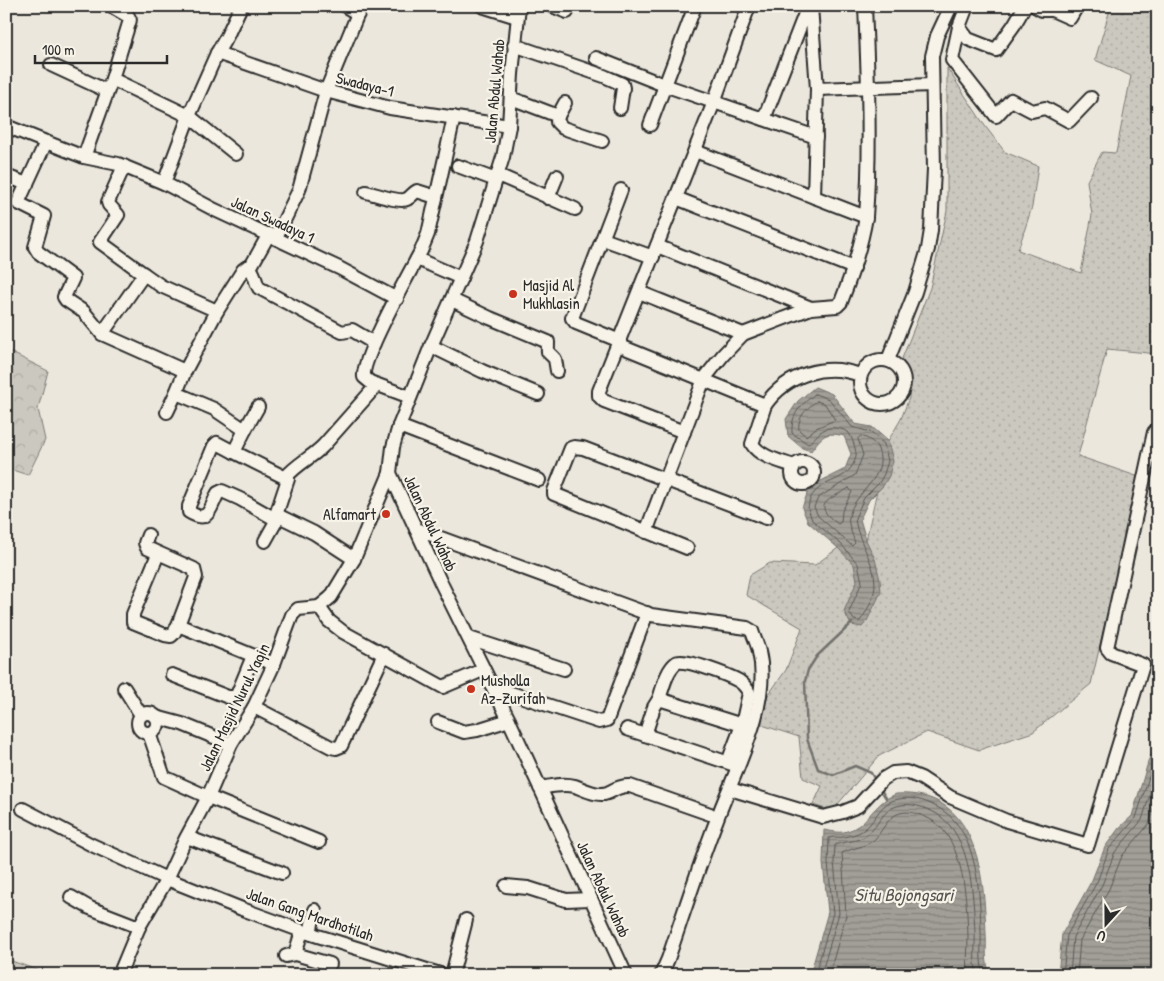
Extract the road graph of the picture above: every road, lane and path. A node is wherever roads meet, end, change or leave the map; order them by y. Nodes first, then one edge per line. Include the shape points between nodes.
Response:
1 (111, 6) edge
2 (241, 6) edge
3 (345, 6) edge
4 (482, 6) edge
5 (552, 6) edge
6 (695, 6) edge
7 (749, 6) edge
8 (809, 6) edge
9 (865, 6) edge
10 (951, 6) edge
11 (967, 6) edge
12 (1025, 6) edge
13 (1035, 6) edge
14 (1076, 6) edge
15 (360, 10) edge
16 (518, 11) edge
17 (567, 12) dead end
18 (959, 27) junction
19 (514, 45) junction
20 (217, 53) junction
21 (596, 58) dead end
22 (51, 65) dead end
23 (110, 85) junction
24 (664, 85) junction
25 (932, 85) junction
26 (869, 87) junction
27 (817, 90) junction
28 (326, 91) junction
29 (510, 98) junction
30 (1091, 98) dead end
31 (714, 102) junction
32 (565, 103) dead end
33 (620, 108) dead end
34 (189, 116) junction
35 (558, 116) junction
36 (461, 118) junction
37 (764, 119) junction
38 (650, 125) dead end
39 (6, 126) edge
40 (509, 126) junction
41 (816, 137) junction
42 (602, 141) dead end
43 (46, 142) junction
44 (695, 151) junction
45 (236, 154) dead end
46 (84, 157) junction
47 (124, 166) junction
48 (458, 166) dead end
49 (6, 176) edge
50 (557, 176) dead end
51 (497, 178) junction
52 (164, 183) junction
53 (26, 184) junction
54 (621, 190) dead end
55 (366, 192) dead end
56 (436, 197) junction
57 (814, 197) junction
58 (548, 198) junction
59 (676, 198) junction
60 (12, 201) edge
61 (575, 209) dead end
62 (866, 217) junction
63 (273, 236) junction
64 (603, 238) junction
65 (655, 252) junction
66 (417, 259) junction
67 (250, 268) junction
68 (854, 268) junction
69 (144, 274) junction
70 (462, 278) junction
71 (639, 292) junction
72 (397, 299) junction
73 (452, 300) junction
74 (811, 308) junction
75 (217, 311) junction
76 (102, 334) junction
77 (743, 334) junction
78 (374, 342) junction
79 (619, 343) junction
80 (431, 346) junction
81 (888, 360) junction
82 (185, 371) junction
83 (556, 371) dead end
84 (860, 375) junction
85 (704, 379) junction
86 (377, 385) junction
87 (176, 393) junction
88 (538, 394) dead end
89 (410, 397) junction
90 (765, 405) junction
91 (258, 407) dead end
92 (167, 412) dead end
93 (399, 426) junction
94 (245, 430) junction
95 (684, 432) junction
96 (1154, 432) dead end
97 (234, 452) junction
98 (794, 466) dead end
99 (390, 473) junction
100 (286, 477) junction
101 (666, 479) junction
102 (539, 480) dead end
103 (278, 518) junction
104 (766, 518) dead end
105 (416, 530) junction
106 (646, 532) junction
107 (148, 535) dead end
108 (265, 541) dead end
109 (688, 548) dead end
110 (158, 554) junction
111 (354, 559) junction
112 (319, 607) junction
113 (647, 613) junction
114 (178, 625) junction
115 (469, 638) junction
116 (384, 654) junction
117 (253, 656) junction
118 (274, 664) junction
119 (564, 669) dead end
120 (483, 670) junction
121 (172, 675) dead end
122 (491, 684) junction
123 (124, 688) dead end
124 (659, 699) junction
125 (254, 707) junction
126 (140, 715) junction
127 (156, 717) junction
128 (509, 720) junction
129 (438, 722) dead end
130 (742, 725) junction
131 (628, 729) dead end
132 (149, 733) junction
133 (645, 736) junction
134 (231, 744) junction
135 (732, 764) junction
136 (540, 788) junction
137 (730, 789) junction
138 (208, 797) junction
139 (23, 809) dead end
140 (710, 814) dead end
141 (187, 837) junction
142 (319, 842) dead end
143 (282, 873) dead end
144 (167, 879) junction
145 (506, 886) dead end
146 (72, 897) dead end
147 (590, 899) junction
148 (315, 910) dead end
149 (466, 920) dead end
150 (139, 927) junction
151 (306, 932) junction
152 (330, 964) dead end
153 (119, 975) edge
154 (444, 975) edge
155 (452, 975) edge
156 (626, 975) edge
157 (661, 975) edge

1 - 23 street via 130,20
2 - 20 street
3 - 15 street
4 - 16 street
5 - 17 street
6 - 24 street
7 - 31 street
8 - 27 street
8 - 37 street
9 - 26 street
10 - 25 street via 934,47
11 - 18 street
12 - 18 street via 996,50 968,39
13 - 14 street via 1070,18
15 - 28 street
16 - 19 street, Jalan Abdul Wahab
18 - 30 street via 952,60 996,116 1011,100 1032,111 1045,108 1069,122
19 - 29 street, Jalan Abdul Wahab
19 - 33 street via 622,84
20 - 28 street, Swadaya-1
20 - 34 street
21 - 24 street
22 - 23 street
23 - 34 street
23 - 46 street
24 - 31 street
24 - 38 street
25 - 26 street
25 - 81 street via 934,169 928,249
26 - 27 street
26 - 62 street
27 - 41 street
28 - 36 street, Swadaya-1 via 390,108
28 - 63 street via 299,190
29 - 35 street
29 - 40 street, Jalan Abdul Wahab
31 - 37 street
31 - 44 street
32 - 35 street
34 - 45 street
34 - 52 street
35 - 42 street via 557,122 563,128
36 - 40 street, Swadaya-1
36 - 56 street
37 - 41 street
39 - 43 street, Jalan Swadaya 1
40 - 51 street, Jalan Abdul Wahab
41 - 57 street
43 - 46 street, Jalan Swadaya 1
43 - 53 street
44 - 57 street
44 - 59 street
46 - 47 street, Jalan Swadaya 1
47 - 52 street, Jalan Swadaya 1
47 - 69 street via 108,202 118,215 100,242
48 - 51 street
49 - 53 street
50 - 58 street
51 - 58 street
51 - 70 street, Jalan Abdul Wahab
52 - 63 street, Jalan Swadaya 1
53 - 60 street
54 - 64 street
55 - 56 street via 402,200 417,191
56 - 66 street via 430,227
57 - 62 street
58 - 61 street
59 - 65 street
59 - 68 street
60 - 76 street via 44,216 35,247 73,278 64,297 84,312
62 - 68 street
63 - 67 street
63 - 72 street, Jalan Swadaya 1
64 - 65 street
64 - 79 street via 572,318 576,323
65 - 71 street
65 - 74 street
66 - 70 street
66 - 72 street
67 - 75 street via 243,270
67 - 78 street via 259,288 342,332 352,330
68 - 74 street via 837,306
69 - 75 street via 160,286
69 - 76 street
70 - 73 street, Jalan Abdul Wahab
71 - 77 street
71 - 79 street
72 - 78 street
73 - 80 street, Jalan Abdul Wahab
73 - 83 street via 546,340 548,354 556,359
74 - 77 street
75 - 82 street
76 - 82 street
77 - 85 street
78 - 86 street via 364,374 367,380
79 - 85 street
79 - 95 street via 599,396 604,401
80 - 88 street
80 - 89 street, Jalan Abdul Wahab
81 - 84 street via 871,362
81 - 84 street via 902,372 904,382 897,399 879,404 870,400 863,394
82 - 87 street
84 - 90 street via 825,370 798,376
85 - 90 street
85 - 95 street
86 - 89 street
86 - 100 street via 316,454 293,468
87 - 92 street
87 - 94 street via 203,404
89 - 93 street, Jalan Abdul Wahab
90 - 98 street via 752,444 760,453
91 - 94 street
93 - 99 street, Jalan Abdul Wahab
93 - 102 street
94 - 97 street
95 - 101 street
96 - 137 street via 1107,648 1111,653 1143,665 1088,845 1007,821 950,797 906,772 894,773 883,779 858,806 823,817
97 - 100 street
97 - 103 street via 217,444 214,446 189,512 205,516 218,493 222,492
99 - 105 street, Jalan Abdul Wahab
99 - 111 street
100 - 103 street via 288,481 277,512
101 - 104 street
101 - 106 street
101 - 106 street via 574,447 554,491 556,496
103 - 108 street
103 - 111 street via 314,533
105 - 113 street
105 - 115 street, Jalan Abdul Wahab
106 - 109 street
107 - 110 street via 145,545
110 - 114 street via 196,572
110 - 114 street via 133,614 133,622 171,636
111 - 112 street via 331,597
112 - 116 street via 343,632
112 - 118 street, Jalan Masjid Nurul Yaqin via 298,609 292,615
113 - 122 street via 607,720 599,722
113 - 135 street via 752,631 760,653 759,700 752,730
114 - 117 street
115 - 119 street
115 - 120 street, Jalan Abdul Wahab
116 - 120 street via 443,687
116 - 125 street via 341,746 331,747
117 - 118 street
117 - 121 street via 233,697
118 - 125 street, Jalan Masjid Nurul Yaqin
120 - 122 street, Jalan Abdul Wahab
122 - 128 street, Jalan Abdul Wahab
123 - 126 street
124 - 130 street
124 - 130 street via 674,664 682,661 695,664 739,681 746,687 749,693
124 - 133 street
125 - 134 street, Jalan Masjid Nurul Yaqin
126 - 127 street via 148,712
126 - 132 street via 138,725
127 - 132 street via 157,727
127 - 134 street
128 - 129 street via 464,732
128 - 136 street, Jalan Abdul Wahab
130 - 135 street
131 - 133 street
132 - 138 street via 164,777
133 - 135 street
134 - 138 street, Jalan Masjid Nurul Yaqin
135 - 137 street
136 - 140 street via 568,785 599,794 608,793 616,787 630,786
136 - 147 street, Jalan Abdul Wahab
137 - 157 street
138 - 141 street, Jalan Masjid Nurul Yaqin
138 - 142 street
139 - 144 street, Jalan Gang Mardhotilah
141 - 143 street
141 - 144 street, Jalan Masjid Nurul Yaqin
144 - 150 street, Jalan Masjid Nurul Yaqin
144 - 151 street, Jalan Gang Mardhotilah
145 - 147 street via 528,888 566,900
146 - 150 street via 90,908
147 - 156 street, Jalan Abdul Wahab
148 - 151 street
149 - 155 street
150 - 153 street, Jalan Masjid Nurul Yaqin
151 - 152 street via 291,955
151 - 154 street, Jalan Gang Mardhotilah

